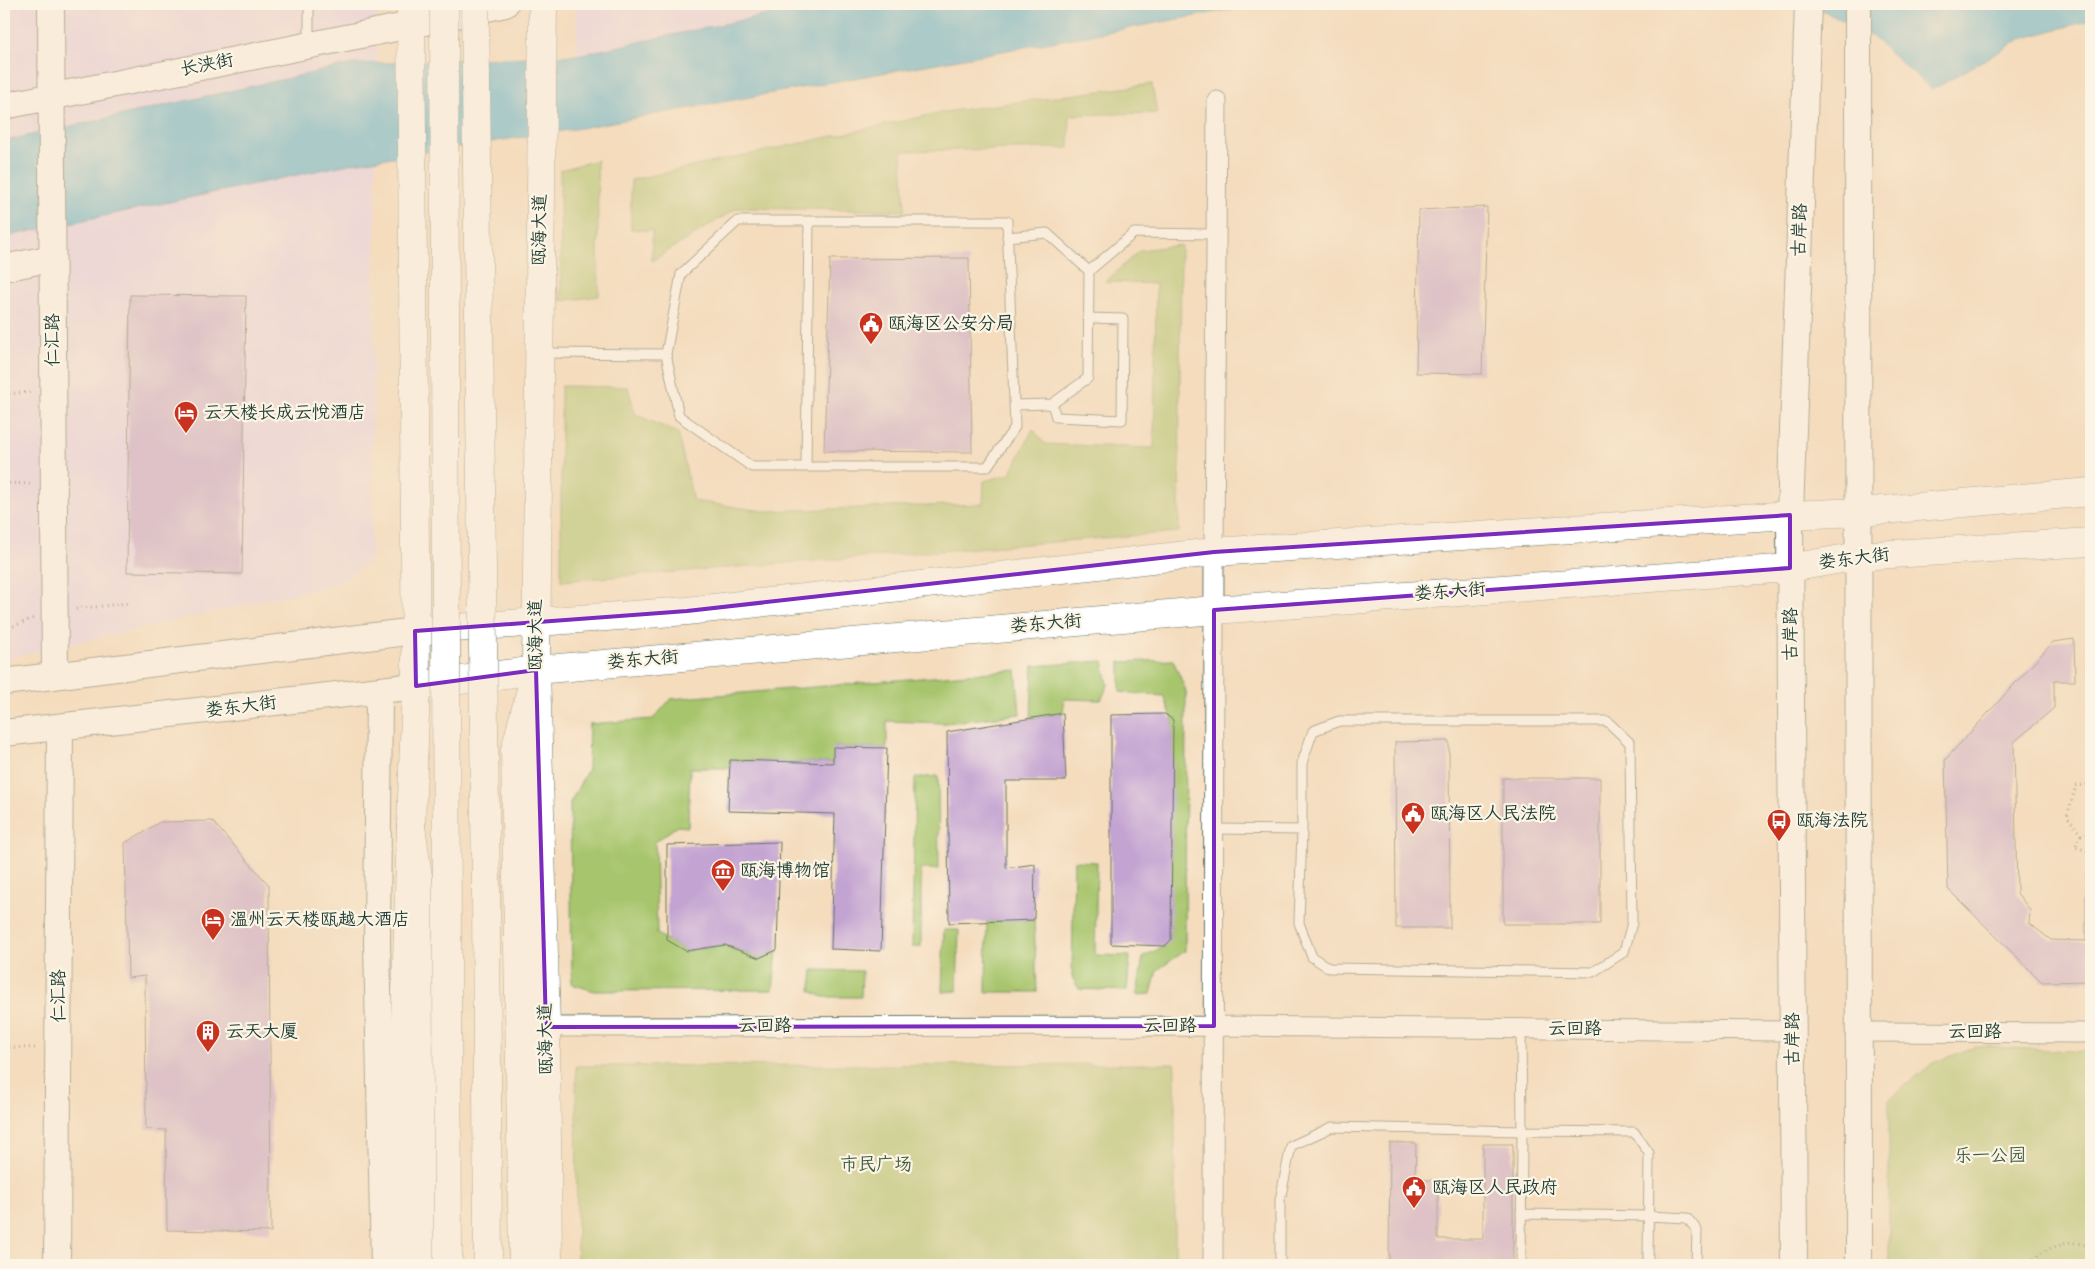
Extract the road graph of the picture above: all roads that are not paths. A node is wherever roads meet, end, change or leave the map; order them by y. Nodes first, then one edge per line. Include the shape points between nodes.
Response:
1 (51, 4) edge
2 (309, 4) edge
3 (444, 4) edge
4 (476, 4) edge
5 (505, 4) edge
6 (543, 4) edge
7 (1808, 4) edge
8 (1858, 4) edge
9 (411, 14) edge
10 (309, 45) junction
11 (51, 96) junction
12 (1217, 101) dead end
13 (4, 106) edge
14 (809, 221) junction
15 (1216, 234) junction
16 (1007, 237) junction
17 (52, 258) junction
18 (4, 268) edge
19 (1089, 271) junction
20 (1088, 318) junction
21 (538, 353) junction
22 (666, 354) junction
23 (1052, 404) junction
24 (1014, 405) junction
25 (806, 467) junction
26 (2091, 492) edge
27 (1860, 512) junction
28 (1790, 515) junction
29 (2091, 542) edge
30 (1214, 552) junction
31 (1859, 556) junction
32 (1790, 568) junction
33 (1214, 610) junction
34 (536, 622) junction
35 (415, 631) junction
36 (536, 670) junction
37 (55, 676) junction
38 (4, 682) edge
39 (416, 686) junction
40 (379, 690) junction
41 (60, 728) junction
42 (4, 733) edge
43 (411, 826) junction
44 (1214, 829) junction
45 (1302, 830) junction
46 (1214, 1026) junction
47 (546, 1027) junction
48 (1521, 1029) junction
49 (1793, 1031) junction
50 (1859, 1032) junction
51 (2091, 1033) edge
52 (1522, 1130) junction
53 (1521, 1214) junction
54 (1648, 1216) junction
55 (1281, 1264) edge
56 (57, 1265) edge
57 (384, 1265) edge
58 (408, 1265) edge
59 (428, 1265) edge
60 (448, 1265) edge
61 (488, 1265) edge
62 (523, 1265) edge
63 (548, 1265) edge
64 (1214, 1265) edge
65 (1521, 1265) edge
66 (1648, 1265) edge
67 (1696, 1265) edge
68 (1794, 1265) edge
69 (1859, 1265) edge

1 - 11 street, 仁汇路
2 - 10 lane
3 - 60 main road, bridge
4 - 61 main road, bridge
5 - 9 street, 长浃街
6 - 21 main road, 瓯海大道
7 - 28 street, 古岸路
8 - 27 street
9 - 10 street, 长浃街
9 - 35 main road
10 - 11 street, 长浃街
11 - 13 street, 长浃街
11 - 17 street, 仁汇路
12 - 15 street
14 - 16 lane via 1007,221
14 - 22 lane via 738,221 681,274
14 - 25 lane
15 - 19 lane via 1134,233
15 - 30 street
16 - 19 lane via 1047,233
16 - 24 lane
17 - 18 street
17 - 37 street, 仁汇路
19 - 20 lane
20 - 23 lane via 1088,378
20 - 23 lane via 1123,319 1122,420 1056,417
21 - 22 lane
21 - 34 main road, 瓯海大道
22 - 25 lane via 679,416 752,467
23 - 24 lane
24 - 25 lane via 1015,426 987,467
26 - 27 main road
27 - 28 main road
27 - 31 street
28 - 30 main road
28 - 32 street, 古岸路
29 - 31 main road, 娄东大街
30 - 33 street
30 - 34 main road via 697,610
31 - 32 main road, 娄东大街
31 - 50 street
32 - 33 main road, 娄东大街
32 - 49 street, 古岸路
33 - 36 main road, 娄东大街
33 - 44 street
34 - 35 main road
34 - 36 main road, 瓯海大道
35 - 37 street
35 - 39 main road
36 - 39 main road, 娄东大街
36 - 47 main road, 瓯海大道
36 - 62 main road via 515,750
37 - 38 street
39 - 40 street, 娄东大街
39 - 43 main road
40 - 41 street, 娄东大街
40 - 57 street via 377,942
41 - 42 street, 娄东大街
41 - 56 street, 仁汇路
43 - 58 main road via 404,1060
43 - 59 main road via 425,927
44 - 45 lane
44 - 46 street
45 - 45 lane via 1299,923 1312,957 1329,968 1593,972 1624,952 1632,923 1630,743 1607,721 1339,721 1313,731 1302,763
46 - 47 street, 云回路
46 - 48 street, 云回路
46 - 64 street
47 - 63 main road, 瓯海大道
48 - 49 street, 云回路
48 - 52 lane
49 - 68 street, 古岸路
50 - 51 street, 云回路
50 - 69 street
52 - 53 lane
52 - 54 lane via 1634,1132 1649,1153
52 - 55 lane via 1332,1127 1291,1146 1280,1200
53 - 54 lane
53 - 65 lane
54 - 66 lane
54 - 67 lane via 1687,1218 1696,1230

